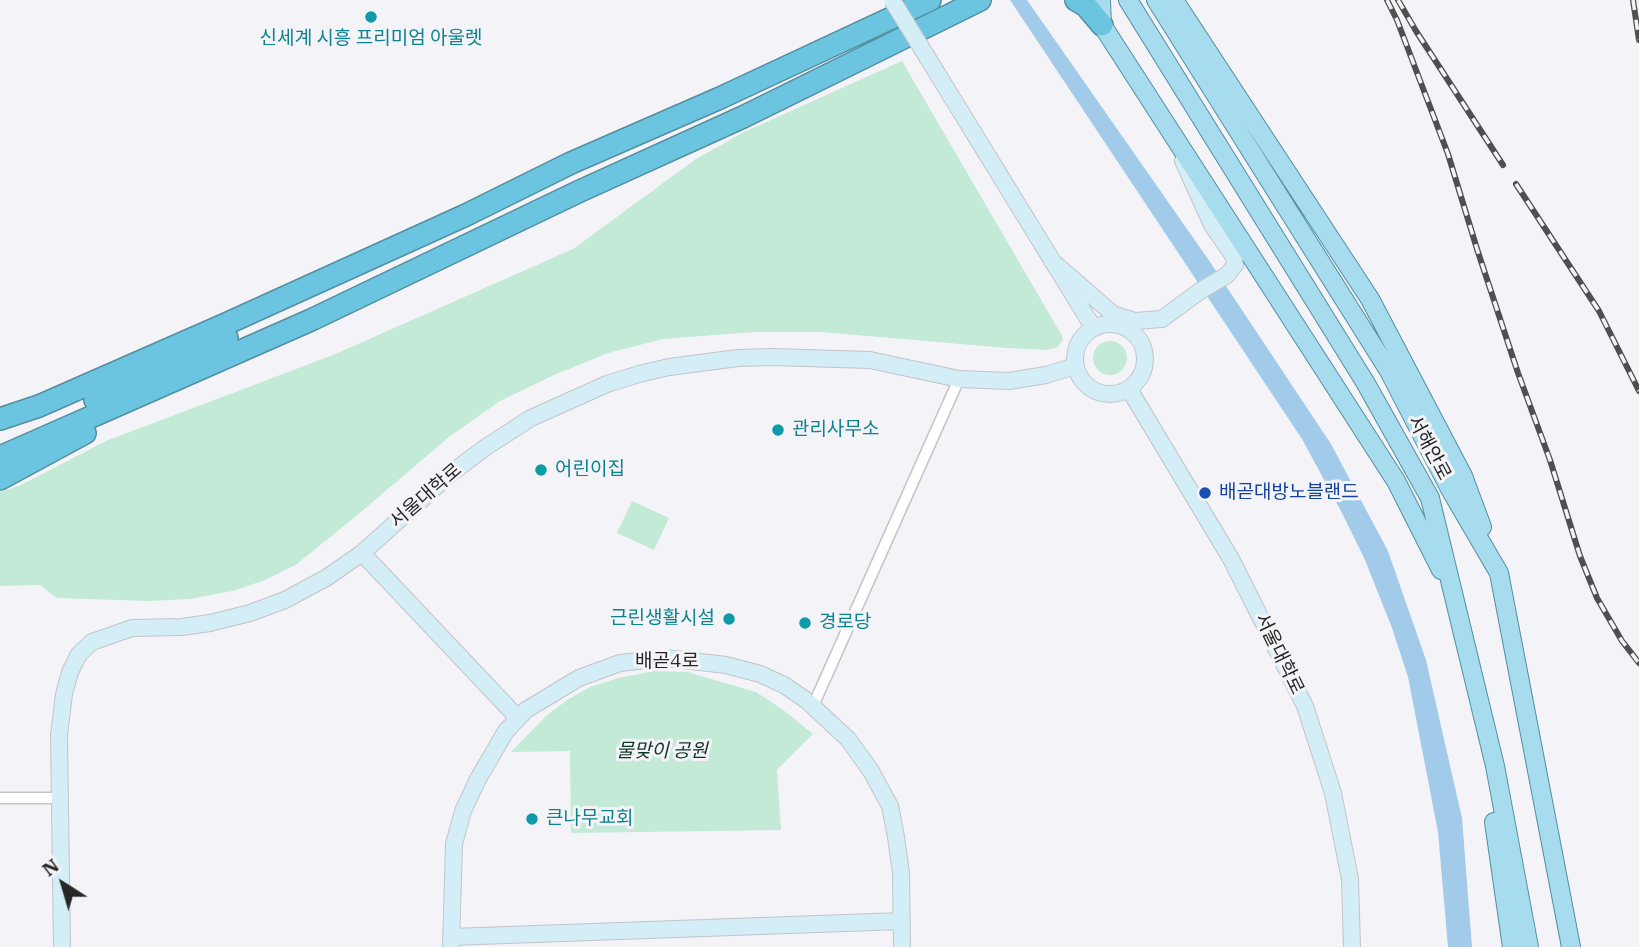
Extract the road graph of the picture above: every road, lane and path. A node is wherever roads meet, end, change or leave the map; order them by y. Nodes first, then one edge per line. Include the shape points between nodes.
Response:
1 (892, 0) edge
2 (930, 0) edge
3 (1076, 0) edge
4 (1101, 0) edge
5 (1128, 0) edge
6 (1156, 0) edge
7 (1174, 0) edge
8 (973, 4) edge
9 (1102, 25) junction
10 (1169, 130) junction
11 (398, 246) junction
12 (1052, 261) junction
13 (1163, 323) junction
14 (1093, 327) junction
15 (1126, 327) junction
16 (207, 366) junction
17 (1075, 366) junction
18 (959, 379) junction
19 (1129, 388) junction
20 (0, 419) edge
21 (0, 444) edge
22 (0, 457) edge
23 (0, 479) edge
24 (362, 553) junction
25 (1499, 573) junction
26 (1455, 598) junction
27 (813, 706) junction
28 (517, 717) junction
29 (1495, 766) junction
30 (0, 798) edge
31 (60, 798) junction
32 (902, 921) junction
33 (451, 942) edge
34 (62, 947) edge
35 (902, 947) edge
36 (1352, 947) edge
37 (1512, 947) edge
38 (1529, 947) edge
39 (1571, 947) edge

1 - 12 street, bridge
2 - 11 highway
3 - 9 highway
4 - 9 main road
5 - 26 main road, 서해안로 via 1365,382 1430,498
6 - 25 main road, 서해안로 via 1388,371
7 - 25 main road via 1370,299 1462,476
8 - 16 highway via 743,117
9 - 10 main road
10 - 13 street via 1235,265
10 - 26 main road via 1396,481
11 - 20 highway
11 - 21 highway via 236,334
12 - 13 street via 1113,314
12 - 14 street
13 - 15 street via 1151,330
14 - 15 street via 1116,323
14 - 17 street via 1078,344
15 - 19 street via 1141,340 1146,355 1139,380
16 - 22 highway
16 - 23 highway
17 - 18 street, 서울대학로 via 1009,381
17 - 19 street via 1084,383 1101,393
18 - 24 street, 서울대학로 via 882,362 833,358 738,358 639,374 530,418 450,474
18 - 27 street
19 - 36 street, 서울대학로 via 1231,559 1305,706 1333,793 1350,879
24 - 28 street
24 - 31 street, 서울대학로 via 316,584 250,613 182,627 132,628 92,642 79,654 64,694
25 - 39 main road, 서해안로
26 - 29 main road, 서해안로
27 - 28 street, 배곧4로 via 760,674 716,663 665,658 601,669 560,688
27 - 32 street, 배곧4로 via 848,738 890,806 901,873
28 - 33 street, 배곧4로 via 496,746 463,811 454,844
29 - 37 main road via 1494,824
29 - 38 main road, 서해안로
30 - 31 street
31 - 34 street, 서울대학로
32 - 33 street, 배곧4로
32 - 35 street, 배곧4로

